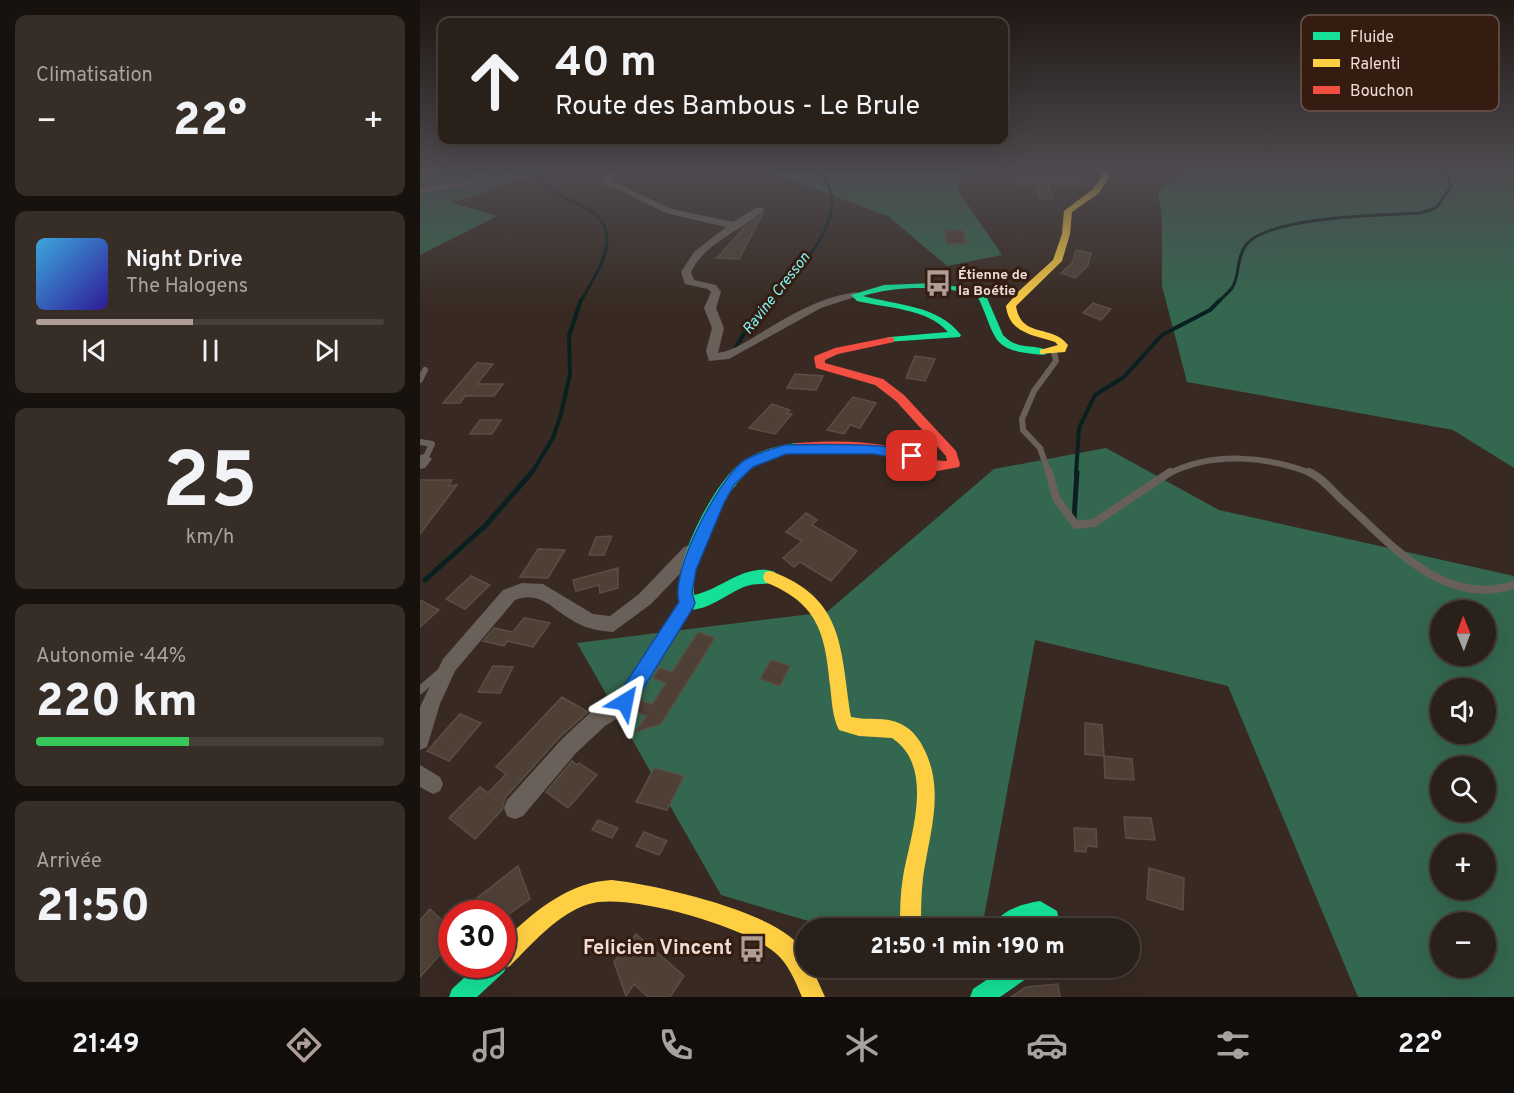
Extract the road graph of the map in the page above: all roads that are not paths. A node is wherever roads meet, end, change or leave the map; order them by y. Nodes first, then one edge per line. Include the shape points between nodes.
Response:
1 (689, 216) edge
2 (750, 216) edge
3 (1068, 216) edge
4 (736, 226) junction
5 (856, 295) junction
6 (1054, 352) junction
7 (425, 370) dead end
8 (420, 380) edge
9 (420, 442) edge
10 (423, 461) edge
11 (707, 530) junction
12 (1514, 585) edge
13 (687, 603) junction
14 (450, 665) junction
15 (420, 690) edge
16 (420, 740) edge
17 (515, 808) dead end
18 (912, 918) edge
19 (1017, 918) edge
20 (1050, 918) edge
21 (516, 945) edge
22 (481, 978) edge
23 (1008, 978) edge
24 (460, 997) edge
25 (814, 997) edge
26 (981, 997) edge

1 - 4 street
2 - 4 street
3 - 6 main road via 1058,263 1021,292 1010,313 1016,326 1052,337 1064,345
4 - 5 street via 693,259 686,272 689,282 712,287 716,292 710,308 718,324 713,358 730,355 823,301
5 - 6 main road via 876,290 939,287 975,290 986,300 993,329 1002,341 1013,347
5 - 11 main road via 915,311 955,331 953,337 907,337 856,346 827,353 818,361 826,367 858,372 891,390 952,454 954,464 941,467 912,456 874,450 782,450 749,463 730,482 717,502
6 - 12 lane via 1056,361 1041,377 1023,414 1022,426 1041,448 1060,510 1076,525 1094,523 1170,472 1224,457 1288,464 1314,474 1424,573 1454,586 1495,591
7 - 8 lane
9 - 10 lane via 432,444
11 - 13 main road via 688,570 684,593
11 - 14 street via 680,565 613,624 589,620 546,592 520,590 502,601
13 - 17 street via 625,702 598,719 569,746
13 - 18 main road via 703,604 752,578 777,577 802,593 827,623 835,645 845,724 858,729 895,730 911,743 919,760 927,801 914,875
14 - 15 lane
14 - 16 street via 430,702
19 - 20 main road via 1040,911
21 - 25 main road via 574,899 612,890 758,930 780,942 800,967
22 - 24 main road
23 - 26 main road

